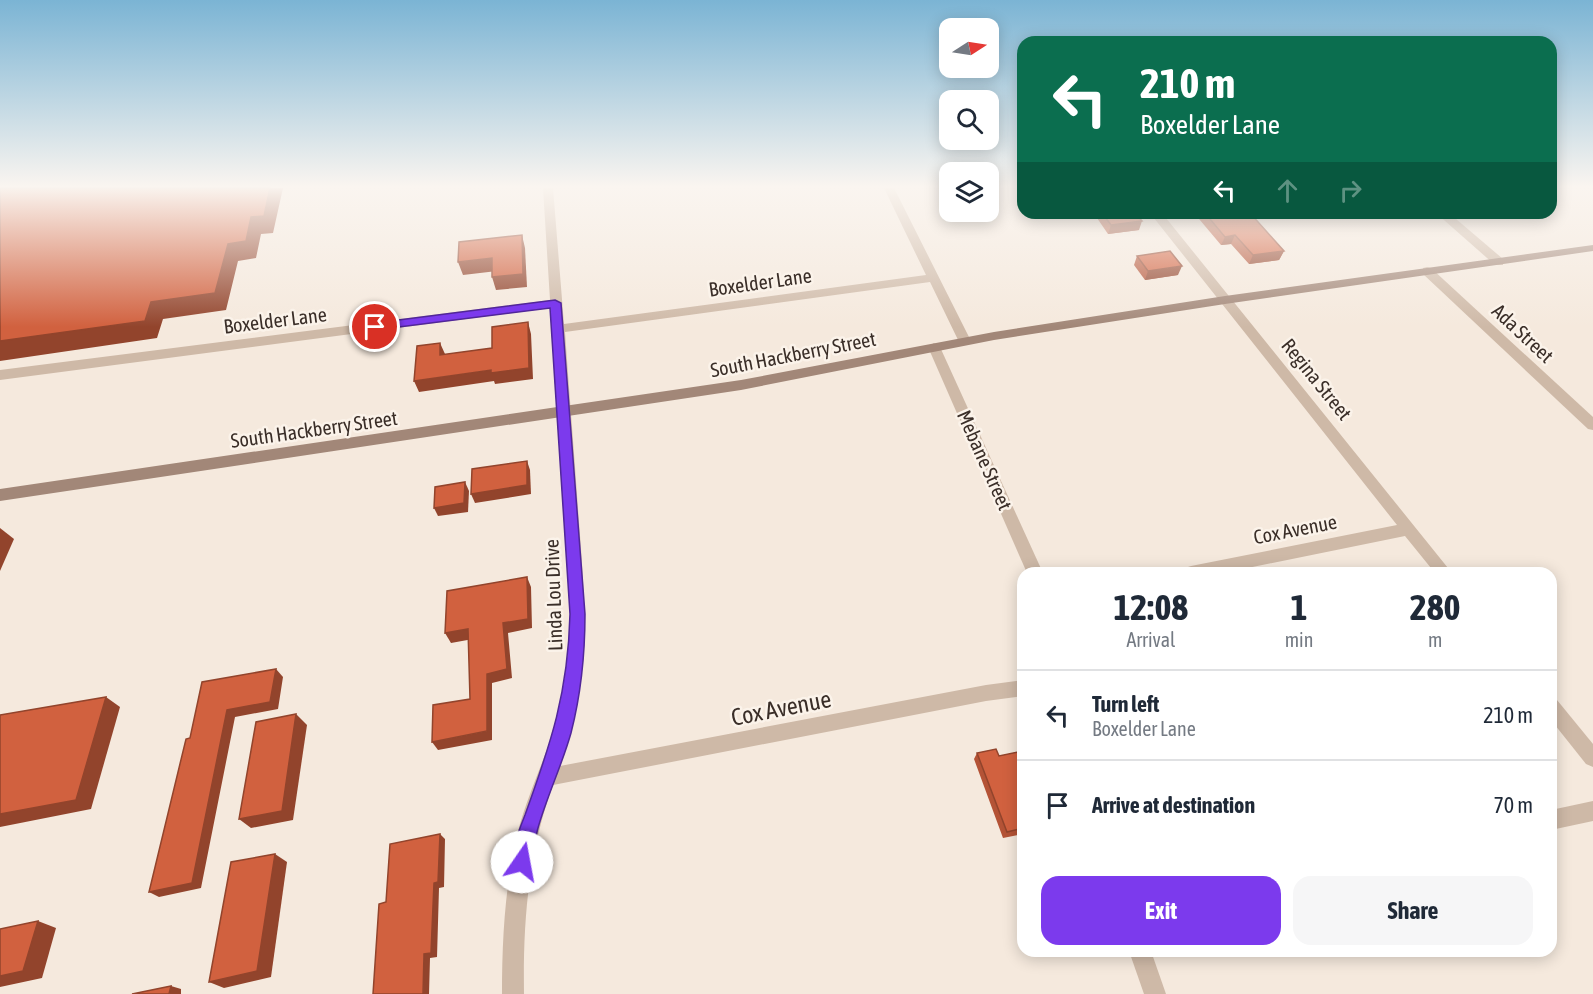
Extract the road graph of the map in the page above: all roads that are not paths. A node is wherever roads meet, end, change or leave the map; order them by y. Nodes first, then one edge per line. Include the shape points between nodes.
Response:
1 (551, 234) edge
2 (912, 234) edge
3 (1173, 234) edge
4 (1467, 234) edge
5 (1593, 248) edge
6 (1499, 262) junction
7 (1427, 271) junction
8 (933, 278) junction
9 (1224, 300) junction
10 (555, 303) junction
11 (557, 329) junction
12 (965, 341) junction
13 (934, 347) junction
14 (0, 375) edge
15 (563, 413) junction
16 (1593, 425) edge
17 (0, 495) edge
18 (1408, 529) junction
19 (1032, 567) edge
20 (1221, 567) edge
21 (1439, 567) edge
22 (1017, 689) edge
23 (1557, 713) edge
24 (1593, 758) edge
25 (548, 777) junction
26 (1593, 811) edge
27 (1557, 819) edge
28 (1142, 957) edge
29 (513, 994) edge
30 (1155, 994) edge

1 - 10 street, Linda Lou Drive
2 - 8 street
3 - 9 street, Regina Street
4 - 6 street
5 - 6 main road, South Hackberry Street
6 - 7 main road, South Hackberry Street
7 - 9 main road, South Hackberry Street
7 - 16 street, Ada Street
8 - 11 street, Boxelder Lane
8 - 12 street
9 - 12 main road, South Hackberry Street
9 - 18 street, Regina Street
10 - 11 street, Linda Lou Drive
10 - 14 street, Boxelder Lane
11 - 15 street, Linda Lou Drive
12 - 13 main road, South Hackberry Street
13 - 15 main road, South Hackberry Street via 741,385
13 - 19 street, Mebane Street
15 - 17 main road, South Hackberry Street
15 - 25 street, Linda Lou Drive via 577,647 573,685
18 - 20 street, Cox Avenue
18 - 21 street, Regina Street
22 - 25 street, Cox Avenue
23 - 24 street
25 - 29 street, Linda Lou Drive via 529,829 519,879 512,936
26 - 27 street
28 - 30 street

